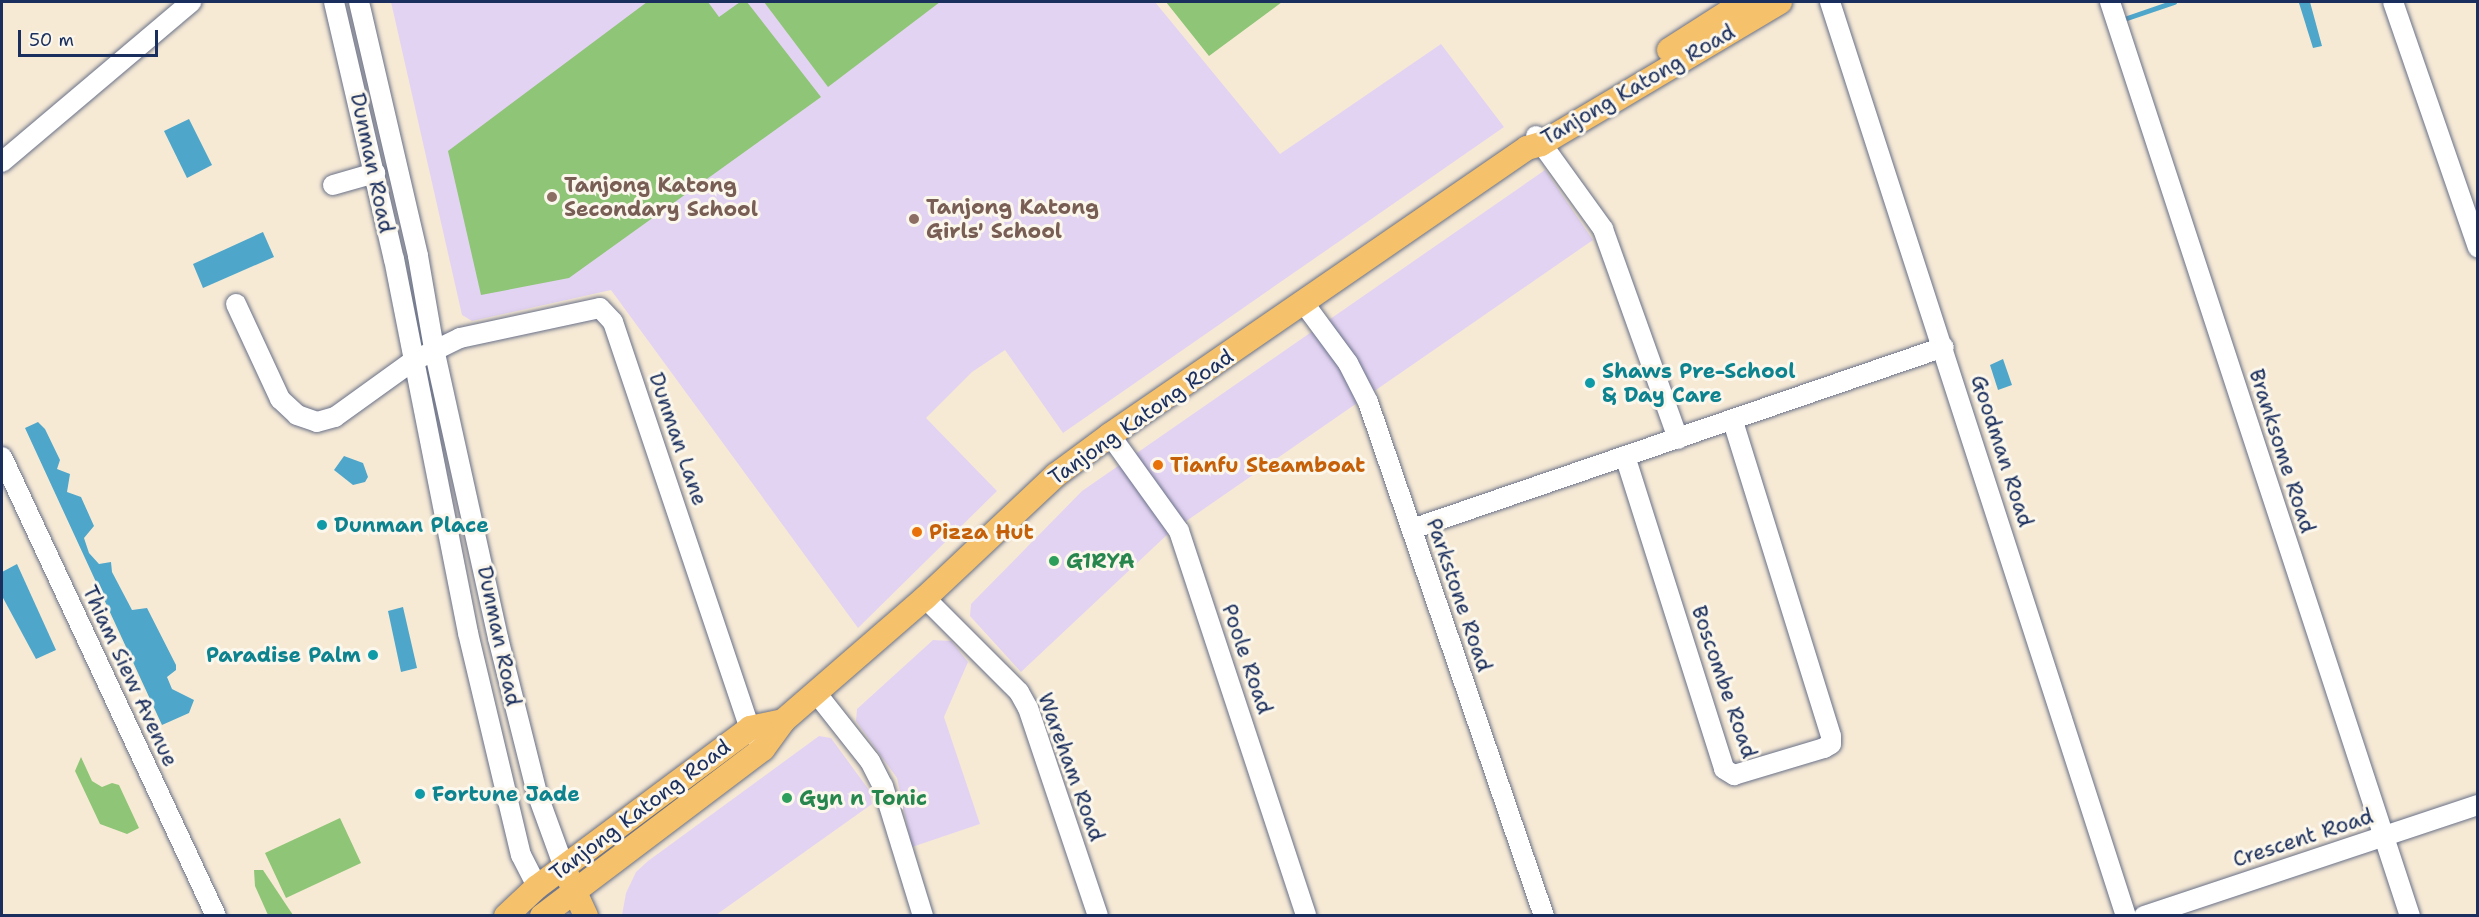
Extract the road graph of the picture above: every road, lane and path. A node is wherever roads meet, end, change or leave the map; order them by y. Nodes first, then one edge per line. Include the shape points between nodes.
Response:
1 (191, 2) edge
2 (334, 2) edge
3 (359, 2) edge
4 (1744, 2) edge
5 (1780, 2) edge
6 (1830, 2) edge
7 (2110, 2) edge
8 (2393, 2) edge
9 (1535, 143) junction
10 (2, 162) edge
11 (375, 172) junction
12 (333, 185) dead end
13 (2478, 248) edge
14 (1303, 302) junction
15 (236, 304) dead end
16 (1944, 347) junction
17 (434, 349) junction
18 (413, 361) junction
19 (1733, 421) junction
20 (1110, 435) junction
21 (1677, 439) junction
22 (1625, 456) junction
23 (2, 457) edge
24 (1412, 529) junction
25 (925, 598) junction
26 (818, 694) junction
27 (783, 721) junction
28 (750, 728) junction
29 (763, 749) junction
30 (2478, 805) edge
31 (2383, 836) junction
32 (564, 867) junction
33 (537, 887) junction
34 (575, 891) junction
35 (548, 913) edge
36 (216, 915) edge
37 (506, 915) edge
38 (586, 915) edge
39 (923, 915) edge
40 (1098, 915) edge
41 (1306, 915) edge
42 (1544, 915) edge
43 (2126, 915) edge
44 (2144, 915) edge
45 (2410, 915) edge

1 - 10 street
2 - 11 street, Dunman Road
3 - 17 street, Dunman Road via 415,240
4 - 9 main road, Tanjong Katong Road
5 - 9 main road, Tanjong Katong Road
6 - 16 street, Goodman Road
7 - 31 street, Branksome Road
8 - 13 street
9 - 14 main road, Tanjong Katong Road
9 - 21 street via 1603,229
11 - 12 street
11 - 18 street, Dunman Road
14 - 20 main road, Tanjong Katong Road
14 - 24 street, Parkstone Road via 1360,384
15 - 18 street via 280,399 297,415 317,422 335,417
16 - 19 street
16 - 43 street, Goodman Road
17 - 18 street
17 - 28 street, Dunman Lane via 510,326 600,308 612,322
17 - 32 street, Dunman Road via 515,709 537,793
18 - 33 street, Dunman Road via 488,719 521,855
19 - 21 street
19 - 22 street, Boscombe Road via 1831,736 1831,744 1824,748 1734,775 1724,769
20 - 25 main road, Tanjong Katong Road via 1056,475
20 - 41 street, Poole Road via 1179,531
21 - 22 street
22 - 24 street
23 - 36 street, Thiam Siew Avenue
24 - 42 street, Parkstone Road
25 - 26 main road, Tanjong Katong Road
25 - 40 street, Wareham Road via 1019,692 1028,708
26 - 27 main road, Tanjong Katong Road
26 - 39 street via 870,761 883,786
27 - 28 main road, Tanjong Katong Road
27 - 29 main road, Tanjong Katong Road
28 - 29 street, Dunman Lane
28 - 32 main road, Tanjong Katong Road
29 - 34 main road, Tanjong Katong Road
30 - 31 street, Crescent Road
31 - 44 street, Crescent Road
31 - 45 street, Branksome Road
32 - 33 main road, Tanjong Katong Road
32 - 34 main road, Dunman Road
33 - 35 main road, Dunman Road
33 - 37 main road, Tanjong Katong Road
34 - 35 main road, Tanjong Katong Road
34 - 38 main road, Dunman Road

